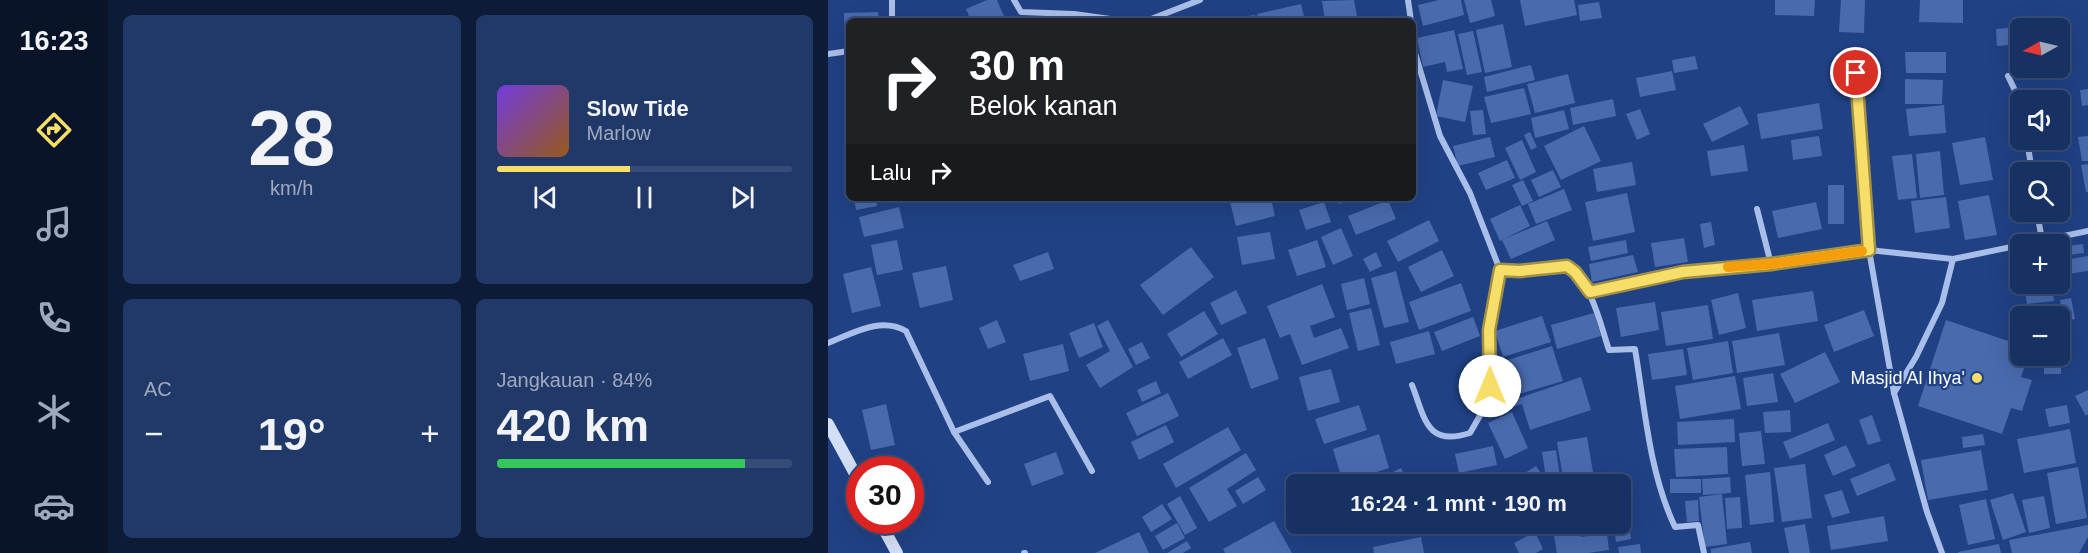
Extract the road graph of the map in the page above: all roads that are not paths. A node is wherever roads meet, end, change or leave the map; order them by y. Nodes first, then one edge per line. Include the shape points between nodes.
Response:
1 (892, 0) edge
2 (1014, 0) edge
3 (1200, 0) edge
4 (1408, 0) edge
5 (892, 18) edge
6 (1103, 18) edge
7 (1154, 18) edge
8 (1411, 18) edge
9 (846, 51) edge
10 (828, 54) edge
11 (1855, 54) dead end
12 (1416, 56) edge
13 (2008, 76) dead end
14 (2015, 90) edge
15 (1757, 209) dead end
16 (2088, 231) edge
17 (2070, 235) edge
18 (2010, 247) edge
19 (1869, 250) junction
20 (1953, 259) junction
21 (1771, 264) junction
22 (1500, 270) junction
23 (1590, 292) junction
24 (828, 343) edge
25 (1412, 385) dead end
26 (1894, 393) junction
27 (828, 424) edge
28 (954, 432) junction
29 (846, 457) edge
30 (1092, 471) dead end
31 (988, 482) dead end
32 (887, 534) edge
33 (897, 553) edge
34 (1704, 553) edge
35 (1942, 553) edge

1 - 5 street
2 - 6 street via 1021,12
3 - 7 street
4 - 8 street
9 - 10 street
11 - 19 street
12 - 22 street via 1440,136 1470,194
13 - 14 street
15 - 21 street
16 - 17 street
18 - 20 street
19 - 20 street
19 - 21 street
19 - 26 street
20 - 26 street via 1942,303
21 - 23 street via 1683,272
22 - 23 street via 1567,266
22 - 25 street via 1489,330 1490,398 1470,433 1453,439 1430,429
23 - 34 street via 1610,350 1635,349 1663,502 1675,527 1698,525
24 - 28 street via 872,326 894,325 906,331
26 - 35 street
27 - 29 street
28 - 30 street via 1050,396
28 - 31 street
32 - 33 street

